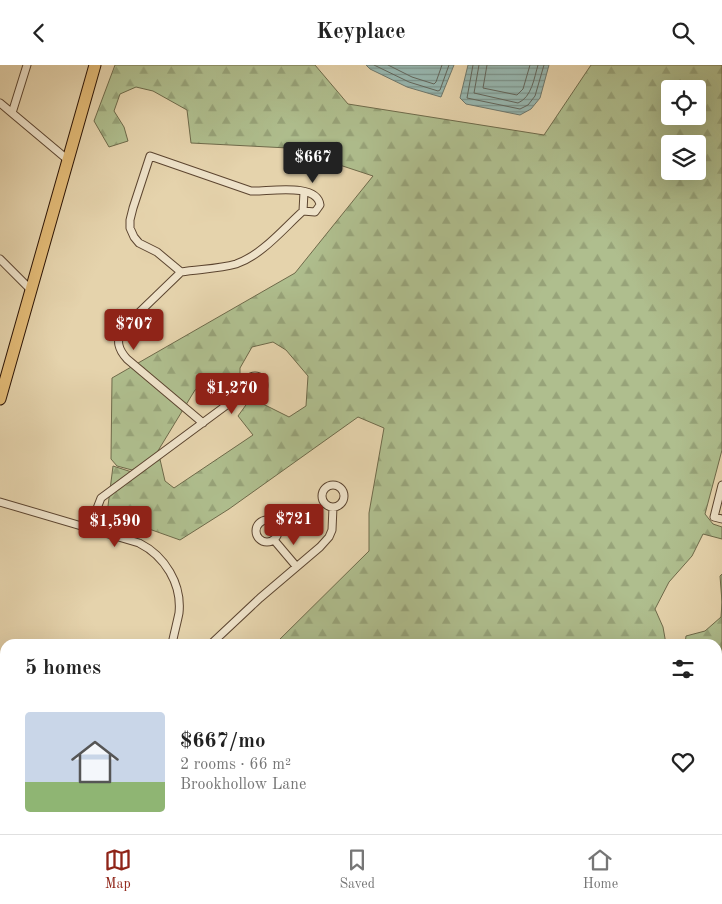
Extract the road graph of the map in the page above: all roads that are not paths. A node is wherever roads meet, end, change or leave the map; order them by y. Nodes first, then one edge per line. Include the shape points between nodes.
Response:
1 (27, 65) edge
2 (95, 65) edge
3 (0, 103) edge
4 (12, 113) junction
5 (68, 160) junction
6 (304, 192) junction
7 (303, 211) junction
8 (0, 259) edge
9 (181, 271) junction
10 (31, 290) junction
11 (248, 390) dead end
12 (1, 391) edge
13 (203, 423) junction
14 (722, 485) edge
15 (0, 502) edge
16 (333, 507) dead end
17 (722, 519) edge
18 (89, 529) junction
19 (274, 540) dead end
20 (296, 566) junction
21 (173, 639) edge
22 (216, 639) edge

1 - 4 street
2 - 5 main road
3 - 4 street
4 - 5 street
5 - 10 main road
6 - 7 street
6 - 7 street via 315,195 320,205 315,212
6 - 9 street via 295,189 251,191 150,156 130,228 139,243 157,251
7 - 9 street via 250,257 235,264
8 - 10 street
9 - 13 street via 122,329 118,344 127,359
10 - 12 main road
11 - 13 street
13 - 18 street via 101,498
14 - 17 street via 714,517
15 - 18 street
16 - 20 street via 329,537
18 - 21 street via 139,543 151,549 167,566 177,589 179,605
19 - 20 street
20 - 22 street

